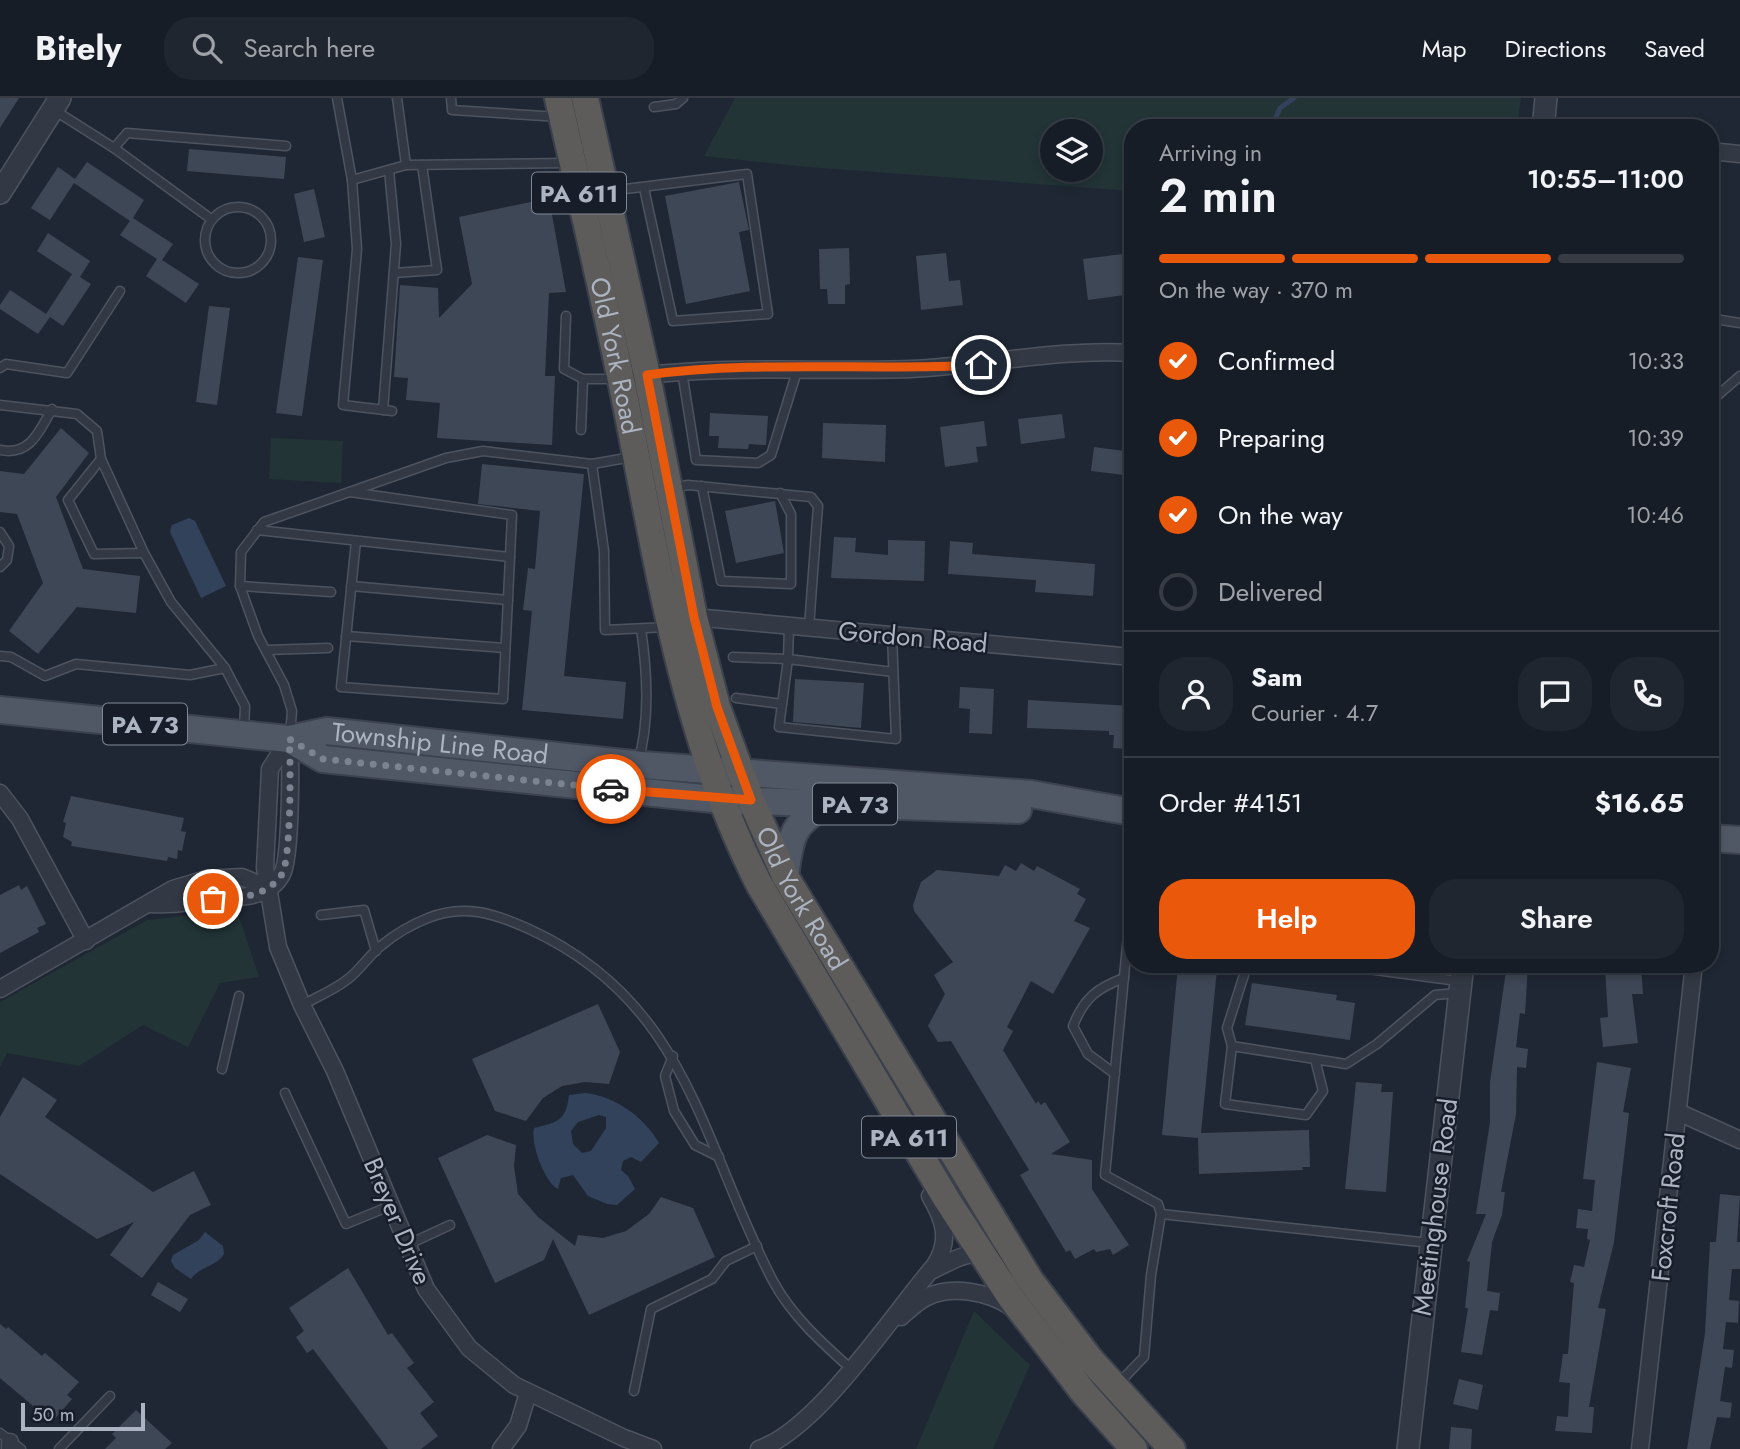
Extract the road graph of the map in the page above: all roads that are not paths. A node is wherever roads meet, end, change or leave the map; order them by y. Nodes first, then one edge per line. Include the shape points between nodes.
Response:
1 (337, 98) edge
2 (397, 98) edge
3 (451, 98) edge
4 (585, 98) edge
5 (683, 98) edge
6 (1546, 98) edge
7 (57, 104) edge
8 (654, 107) dead end
9 (560, 108) edge
10 (1544, 119) edge
11 (286, 146) dead end
12 (114, 148) junction
13 (1719, 152) edge
14 (1740, 154) edge
15 (598, 160) junction
16 (572, 163) junction
17 (406, 165) junction
18 (422, 165) junction
19 (389, 170) junction
20 (352, 180) junction
21 (644, 188) junction
22 (606, 191) junction
23 (0, 193) edge
24 (211, 219) junction
25 (394, 273) junction
26 (120, 291) dead end
27 (566, 316) dead end
28 (1719, 321) edge
29 (1740, 323) edge
30 (1124, 352) edge
31 (0, 368) edge
32 (798, 368) junction
33 (682, 371) junction
34 (647, 375) junction
35 (1740, 376) edge
36 (583, 379) junction
37 (621, 379) junction
38 (1719, 394) edge
39 (0, 405) edge
40 (52, 409) junction
41 (582, 430) dead end
42 (0, 450) edge
43 (636, 456) junction
44 (101, 460) junction
45 (592, 464) junction
46 (702, 486) junction
47 (669, 489) junction
48 (348, 492) junction
49 (780, 493) junction
50 (257, 530) junction
51 (0, 532) edge
52 (356, 541) junction
53 (144, 553) junction
54 (510, 556) junction
55 (0, 568) edge
56 (240, 586) junction
57 (351, 586) junction
58 (331, 592) dead end
59 (508, 600) junction
60 (683, 622) junction
61 (789, 625) junction
62 (809, 627) junction
63 (641, 629) junction
64 (892, 635) junction
65 (346, 636) junction
66 (328, 648) dead end
67 (505, 648) junction
68 (266, 650) junction
69 (0, 656) edge
70 (1124, 656) edge
71 (733, 657) dead end
72 (788, 659) junction
73 (225, 668) junction
74 (893, 672) junction
75 (736, 698) dead end
76 (782, 704) junction
77 (0, 709) edge
78 (244, 734) junction
79 (289, 739) junction
80 (637, 765) junction
81 (712, 770) junction
82 (743, 774) junction
83 (0, 793) edge
84 (723, 800) junction
85 (751, 800) junction
86 (830, 803) junction
87 (1124, 811) edge
88 (1124, 813) edge
89 (1719, 839) edge
90 (1740, 840) edge
91 (785, 876) junction
92 (268, 888) junction
93 (321, 915) dead end
94 (86, 941) junction
95 (376, 951) junction
96 (1124, 973) edge
97 (1404, 973) edge
98 (1693, 973) edge
99 (1244, 975) dead end
100 (1124, 978) junction
101 (1461, 980) edge
102 (0, 989) edge
103 (239, 996) dead end
104 (302, 1005) junction
105 (854, 1044) junction
106 (1232, 1046) junction
107 (673, 1056) junction
108 (1315, 1059) junction
109 (222, 1069) dead end
110 (1115, 1074) junction
111 (285, 1093) dead end
112 (1678, 1112) junction
113 (1740, 1140) edge
114 (719, 1157) junction
115 (390, 1206) junction
116 (1161, 1214) junction
117 (450, 1224) dead end
118 (1431, 1243) junction
119 (407, 1245) junction
120 (757, 1246) junction
121 (982, 1253) junction
122 (929, 1272) junction
123 (1030, 1280) junction
124 (1022, 1314) junction
125 (879, 1333) junction
126 (850, 1368) junction
127 (1115, 1387) junction
128 (634, 1391) dead end
129 (528, 1393) junction
130 (110, 1396) dead end
131 (1136, 1443) edge
132 (59, 1449) edge
133 (501, 1449) edge
134 (653, 1449) edge
135 (759, 1449) edge
136 (1172, 1449) edge
137 (1408, 1449) edge
138 (1640, 1449) edge

1 - 20 lane
2 - 17 lane
3 - 9 lane via 452,110
4 - 15 highway, Old York Road / PA 611
5 - 8 lane via 676,104
6 - 10 street
7 - 12 lane
7 - 23 street
9 - 16 highway, Old York Road / PA 611
11 - 12 lane via 127,133
12 - 24 lane
13 - 14 street
15 - 16 highway
15 - 22 highway, Old York Road / PA 611
16 - 18 lane
16 - 37 highway, Old York Road / PA 611
17 - 18 lane
17 - 19 lane
18 - 25 lane via 437,270
19 - 20 lane
19 - 25 lane
20 - 25 lane via 357,249 343,405 388,410
21 - 21 lane via 747,174 768,314 673,321
21 - 22 lane
22 - 34 highway, Old York Road / PA 611
24 - 24 lane via 206,248 220,268 249,272 265,260 270,230 259,215 242,207
26 - 31 lane via 67,373 6,364
27 - 36 lane via 565,369
28 - 29 lane
30 - 32 street via 906,369
32 - 33 street
32 - 33 lane via 771,455 758,463 696,460
33 - 34 street
34 - 37 street
34 - 47 highway, Old York Road / PA 611
35 - 38 lane
36 - 37 lane
36 - 41 lane
37 - 43 highway, Old York Road / PA 611
39 - 40 lane
40 - 42 lane via 34,441 20,450
40 - 44 lane via 76,414 97,431
43 - 45 lane
43 - 60 highway, Old York Road / PA 611
44 - 53 lane
44 - 53 lane via 68,500 94,554
45 - 48 lane via 483,451 446,458
45 - 63 lane via 604,551 605,630
46 - 47 lane
46 - 49 lane
46 - 49 lane via 721,580 791,584 792,514
47 - 60 highway, Old York Road / PA 611
48 - 50 lane via 264,522
48 - 54 lane via 512,515
49 - 62 lane via 811,497 818,506
50 - 52 lane
50 - 56 lane via 241,552
51 - 55 lane via 9,546
52 - 54 lane
52 - 57 lane
53 - 73 lane via 171,602
54 - 59 lane
56 - 58 lane
56 - 68 lane
57 - 59 lane
57 - 65 lane
59 - 67 lane
60 - 61 street, Gordon Road
60 - 63 lane
60 - 81 highway, Old York Road / PA 611
60 - 82 highway, Old York Road / PA 611
61 - 62 street, Gordon Road
61 - 72 lane
62 - 64 street, Gordon Road
63 - 80 lane via 643,745
64 - 70 street, Gordon Road
64 - 74 lane
65 - 67 lane
65 - 67 lane via 341,687 503,699
66 - 68 lane
68 - 79 lane via 292,711
69 - 73 lane via 11,657 45,676 76,664 190,675
71 - 72 lane
72 - 74 lane
72 - 76 lane
73 - 78 lane via 245,706
74 - 76 lane via 897,739 779,727
75 - 76 lane
77 - 78 main road, Township Line Road / PA 73
78 - 79 main road, Township Line Road / PA 73
79 - 80 main road, Township Line Road / PA 73 via 327,731
79 - 84 main road, Township Line Road / PA 73 via 323,759
79 - 92 street, Breyer Drive via 270,769 264,868
79 - 92 street via 293,771 283,873
80 - 81 main road, Township Line Road / PA 73
81 - 82 main road, Township Line Road / PA 73
81 - 84 highway, Old York Road / PA 611
82 - 85 highway, Old York Road / PA 611
82 - 87 main road, Township Line Road / PA 73 via 1031,794
83 - 94 street via 20,819
84 - 85 main road, Township Line Road / PA 73
84 - 105 highway, Old York Road / PA 611 via 736,840 759,884
85 - 86 main road, Township Line Road / PA 73
85 - 91 highway, Old York Road / PA 611
86 - 88 main road, Township Line Road / PA 73
86 - 91 main road via 795,828
89 - 90 main road
91 - 123 highway, Old York Road / PA 611
92 - 94 street via 244,898 179,906 150,904
92 - 104 street, Breyer Drive via 278,947
93 - 95 lane via 364,910
94 - 102 street
95 - 104 lane via 345,982
95 - 107 lane via 429,918 472,910 493,913 585,962 637,1006
96 - 100 lane
97 - 101 lane
98 - 112 street, Foxcroft Road
99 - 106 lane via 1227,1028
100 - 110 lane
100 - 110 lane via 1099,987 1081,1006 1073,1026 1088,1054
101 - 108 lane via 1434,995 1346,1064
101 - 118 street, Meetinghouse Road
103 - 109 lane
104 - 115 street, Breyer Drive via 335,1071
105 - 121 highway, Old York Road / PA 611
105 - 122 street via 877,1103 943,1219 943,1246
106 - 108 lane
106 - 108 lane via 1225,1104 1306,1115 1323,1091
107 - 114 lane
107 - 114 lane via 665,1076 674,1111 695,1145
110 - 116 lane via 1105,1175 1158,1204
111 - 115 lane via 346,1224
112 - 113 street
112 - 138 street, Foxcroft Road
114 - 120 lane
115 - 119 street, Breyer Drive
116 - 118 lane
116 - 127 lane via 1144,1357
117 - 119 lane
118 - 137 street, Meetinghouse Road
119 - 129 street, Breyer Drive via 426,1289 453,1329 483,1361
120 - 126 lane via 774,1283 808,1331
120 - 128 lane via 726,1261 712,1279 651,1309
121 - 122 street via 959,1257
121 - 123 street via 1002,1258
121 - 124 highway, Old York Road / PA 611
122 - 125 street
123 - 127 highway, Old York Road / PA 611
124 - 125 street via 999,1298 946,1292 925,1298
124 - 131 highway, Old York Road / PA 611 via 1084,1393
125 - 126 street
126 - 135 street via 806,1421
127 - 131 highway, Old York Road / PA 611
129 - 133 street via 518,1426
129 - 134 street, Breyer Drive
130 - 132 lane
131 - 136 highway, Old York Road / PA 611

